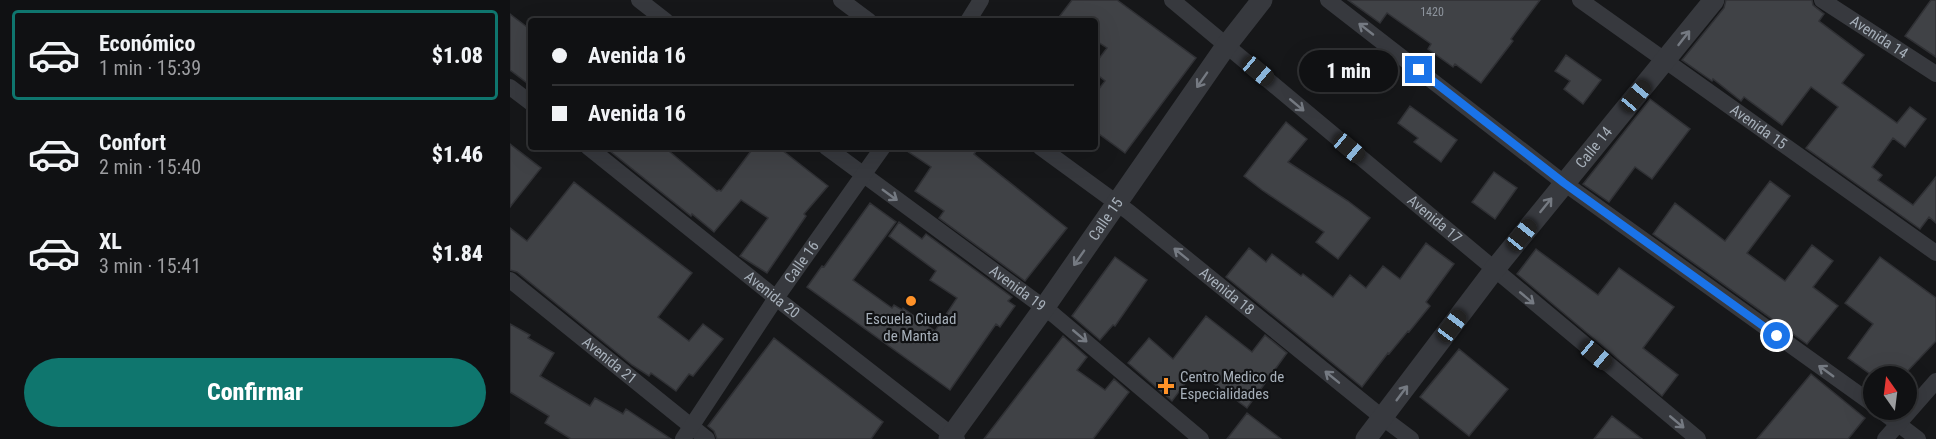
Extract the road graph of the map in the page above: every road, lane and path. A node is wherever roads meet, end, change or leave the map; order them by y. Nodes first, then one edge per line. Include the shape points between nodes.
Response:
1 (639, 0) edge
2 (841, 0) edge
3 (981, 0) edge
4 (1172, 0) edge
5 (1262, 0) edge
6 (1329, 0) edge
7 (1580, 0) edge
8 (1714, 0) edge
9 (1822, 0) edge
10 (662, 18) edge
11 (865, 18) edge
12 (970, 18) edge
13 (1226, 46) junction
14 (1665, 61) junction
15 (1936, 74) edge
16 (510, 87) edge
17 (528, 101) edge
18 (594, 150) edge
19 (830, 150) edge
20 (881, 150) edge
21 (1044, 150) edge
22 (863, 176) junction
23 (1564, 183) junction
24 (1117, 203) junction
25 (1936, 253) edge
26 (1494, 270) junction
27 (510, 280) edge
28 (776, 298) junction
29 (1044, 308) junction
30 (1936, 381) edge
31 (1863, 397) edge
32 (1383, 418) junction
33 (1894, 420) edge
34 (1898, 423) junction
35 (687, 433) edge
36 (952, 438) edge
37 (707, 439) edge
38 (1201, 439) edge
39 (1366, 439) edge
40 (1411, 439) edge
41 (1698, 439) edge
42 (1885, 439) edge
43 (1918, 439) edge

1 - 10 street
2 - 11 street
3 - 12 street
4 - 13 street, Avenida 17
5 - 13 street, Calle 15
23 -> 6 street
7 - 14 street, Avenida 15
14 -> 8 street, Calle 14
9 - 15 street, Avenida 14
13 -> 24 street, Calle 15
13 -> 26 street, Avenida 17
14 - 23 street, Calle 14
14 - 25 street, Avenida 15
16 - 17 street
18 - 28 street, Avenida 20
19 - 22 street, Avenida 19
20 - 22 street, Calle 16
21 - 24 street, Avenida 18
22 - 28 street, Calle 16
22 -> 29 street, Avenida 19
26 -> 23 street, Calle 14
31 -> 23 street
24 -> 29 street, Calle 15
32 -> 24 street, Avenida 18
32 -> 26 street, Calle 14
26 -> 41 street, Avenida 17
27 - 35 street, Avenida 21
28 - 35 street, Calle 16
28 - 36 street, Avenida 20
29 - 36 street, Calle 15
29 -> 38 street, Avenida 19
30 - 34 street
32 - 39 street, Calle 14
32 - 40 street, Avenida 18
33 - 34 street
34 - 42 street
34 - 43 street
35 - 37 street, Avenida 21

